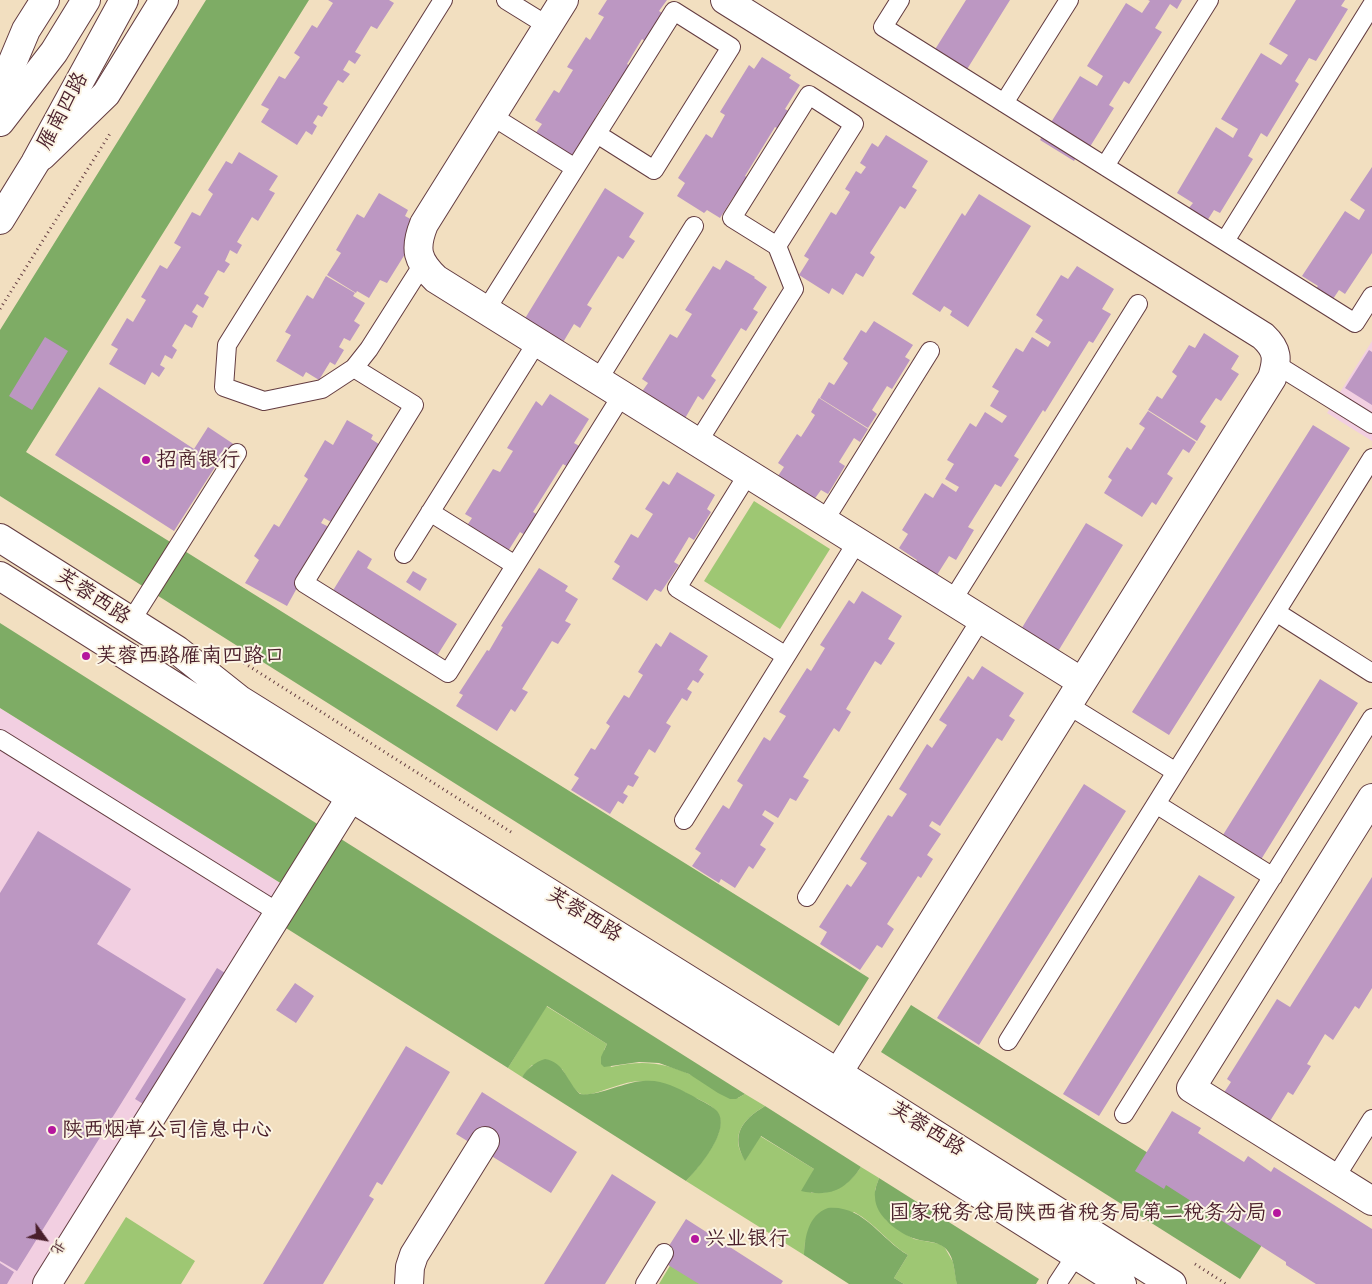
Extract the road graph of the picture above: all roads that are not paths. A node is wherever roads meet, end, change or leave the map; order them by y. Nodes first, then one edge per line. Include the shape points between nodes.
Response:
1 (45, 0) edge
2 (86, 0) edge
3 (124, 0) edge
4 (164, 0) edge
5 (443, 0) edge
6 (506, 0) edge
7 (564, 0) edge
8 (725, 0) edge
9 (900, 0) edge
10 (1069, 0) edge
11 (1209, 0) edge
12 (1372, 5) edge
13 (548, 26) junction
14 (0, 92) edge
15 (1004, 103) junction
16 (492, 116) junction
17 (0, 122) edge
18 (597, 134) junction
19 (35, 163) junction
20 (1105, 166) junction
21 (575, 168) junction
22 (0, 220) edge
23 (694, 226) dead end
24 (1225, 241) junction
25 (777, 246) junction
26 (423, 264) junction
27 (1372, 296) edge
28 (1138, 304) dead end
29 (486, 310) junction
30 (537, 342) junction
31 (930, 352) dead end
32 (1276, 365) junction
33 (354, 368) junction
34 (598, 380) junction
35 (622, 395) junction
36 (1372, 424) edge
37 (698, 442) junction
38 (237, 453) dead end
39 (1372, 458) edge
40 (748, 474) junction
41 (430, 512) junction
42 (824, 521) junction
43 (0, 538) edge
44 (858, 542) junction
45 (404, 554) dead end
46 (515, 565) junction
47 (0, 576) edge
48 (952, 602) junction
49 (1276, 612) junction
50 (981, 619) junction
51 (132, 621) junction
52 (786, 656) junction
53 (1372, 672) edge
54 (1082, 682) junction
55 (1068, 705) junction
56 (1372, 718) edge
57 (0, 739) edge
58 (1176, 772) junction
59 (351, 797) junction
60 (1372, 798) edge
61 (1156, 804) junction
62 (684, 820) dead end
63 (1273, 877) junction
64 (807, 897) dead end
65 (279, 913) junction
66 (1008, 1041) dead end
67 (838, 1073) junction
68 (824, 1096) junction
69 (1124, 1114) dead end
70 (1372, 1119) edge
71 (485, 1141) dead end
72 (1335, 1178) junction
73 (1372, 1201) edge
74 (664, 1253) dead end
75 (1076, 1255) junction
76 (47, 1284) edge
77 (409, 1284) edge
78 (645, 1284) edge
79 (1057, 1284) edge
80 (1122, 1284) edge
81 (1172, 1284) edge

1 - 14 street via 26,30
2 - 17 street, 雁南四路 via 54,52
3 - 19 street, 雁南四路
4 - 19 street via 106,94
5 - 33 lane via 227,345 224,386 264,401 322,389
6 - 13 lane
7 - 13 street
8 - 32 street via 1263,336 1276,354
9 - 15 lane via 883,28
10 - 15 lane
11 - 20 lane
12 - 24 lane
13 - 16 street
15 - 20 lane
16 - 21 lane
16 - 26 street via 424,224 418,239
18 - 18 lane via 674,11 731,47 654,170
18 - 21 lane
19 - 22 street, 雁南四路
20 - 24 lane
21 - 29 lane
23 - 34 lane
24 - 27 lane via 1355,323
25 - 25 lane via 854,124 809,95 732,218
25 - 37 lane via 794,288
26 - 29 street via 436,279
26 - 33 lane
28 - 48 lane
29 - 30 street
30 - 34 street
30 - 41 lane
31 - 42 lane
32 - 36 lane
32 - 54 street via 1272,378
33 - 46 lane via 414,405 304,583 448,673
34 - 35 street
35 - 37 street
35 - 46 lane
37 - 40 street
38 - 51 lane
39 - 49 lane
40 - 42 street
40 - 52 lane via 677,588
41 - 45 lane
41 - 46 lane
42 - 44 street
43 - 51 street, 芙蓉西路
44 - 48 street
44 - 52 lane
47 - 59 street, 芙蓉西路
48 - 50 street
49 - 53 lane
49 - 58 lane
50 - 54 street
50 - 64 lane
51 - 67 street, 芙蓉西路 via 177,650 240,700
52 - 62 lane
54 - 55 street
55 - 58 lane
55 - 67 street
56 - 63 lane
57 - 65 lane
58 - 61 lane
59 - 65 street
59 - 68 street, 芙蓉西路
60 - 72 street via 1191,1088
61 - 63 lane
61 - 66 lane
63 - 69 lane
65 - 76 street
67 - 68 street
67 - 81 street, 芙蓉西路
68 - 75 street, 芙蓉西路
70 - 72 lane
71 - 77 street via 414,1255
72 - 73 street
74 - 78 lane
75 - 79 lane
75 - 80 street, 芙蓉西路

